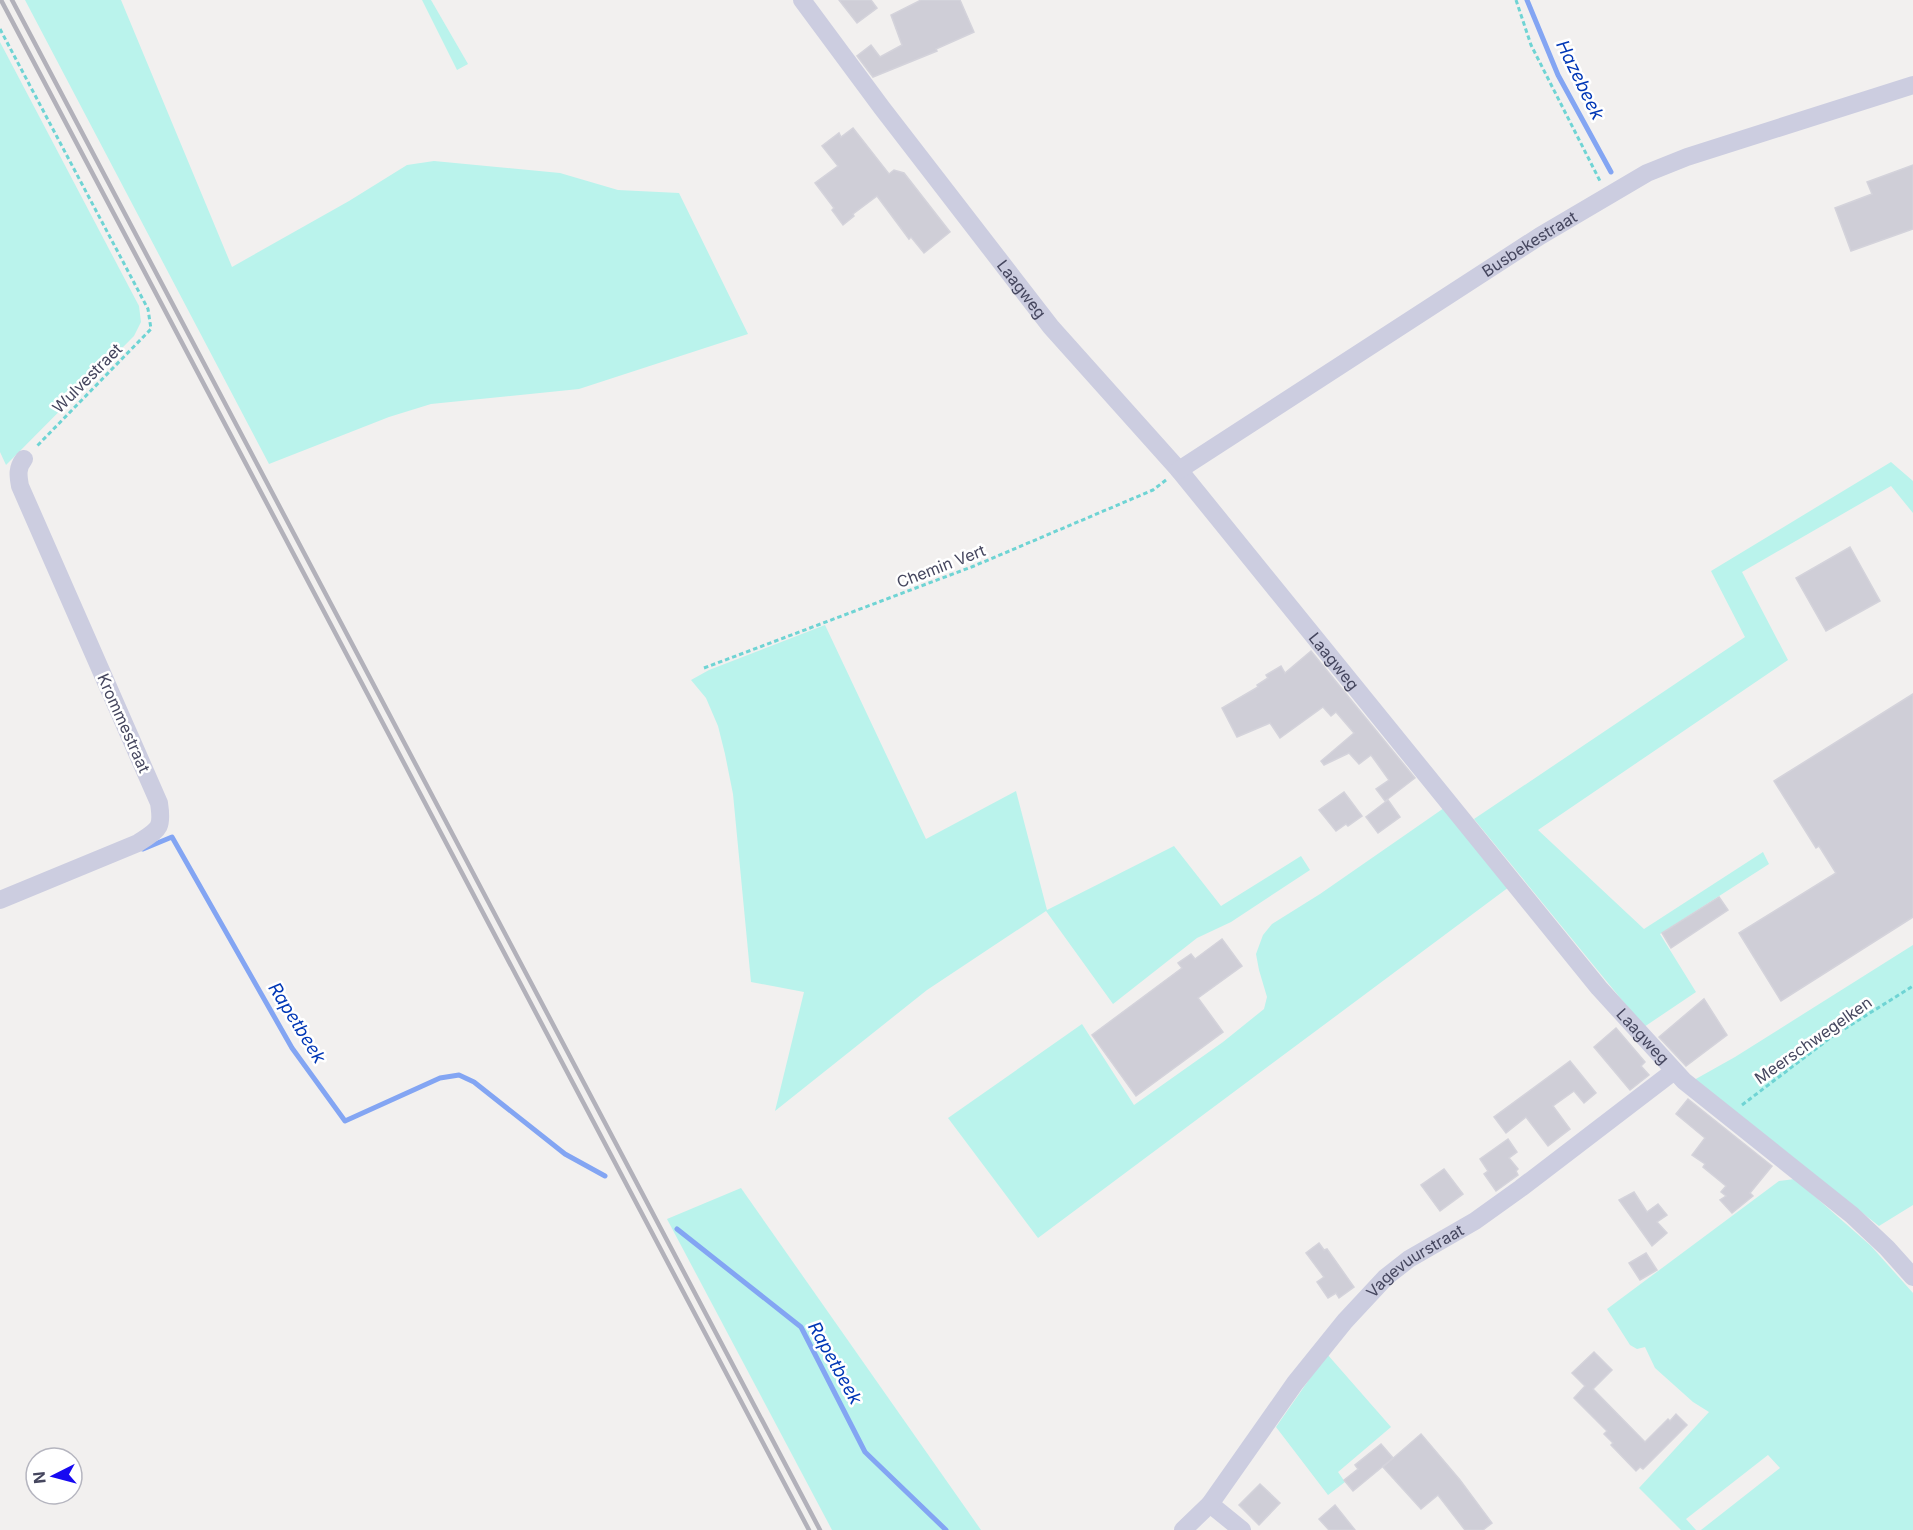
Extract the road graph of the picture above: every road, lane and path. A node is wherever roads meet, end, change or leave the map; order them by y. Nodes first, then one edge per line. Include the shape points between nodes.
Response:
1 (802, 0) edge
2 (1516, 0) edge
3 (0, 29) edge
4 (1913, 85) edge
5 (1608, 196) junction
6 (24, 459) joint
7 (1179, 470) junction
8 (704, 668) dead end
9 (0, 900) edge
10 (1913, 986) edge
11 (1674, 1071) junction
12 (1729, 1116) junction
13 (1913, 1277) edge
14 (1210, 1504) junction
15 (1183, 1530) edge
16 (1242, 1530) edge

1 - 7 street, Laagweg via 1051,327
2 - 5 path via 1531,45
3 - 6 path, Wulvestraet via 148,309 151,329
4 - 5 street, Busbekestraat via 1667,164
5 - 7 street, Busbekestraat
6 - 9 street, Krommestraat via 19,466 20,486 159,803 162,821 159,829 138,843
7 - 8 path, Chemin Vert via 1153,490 974,566
7 - 11 street, Laagweg via 1599,988
10 - 12 path, Meerschwegelken via 1830,1038
11 - 12 street, Laagweg
11 - 14 street, Vagevuurstraat via 1512,1195 1386,1277 1295,1383
12 - 13 street, Laagweg via 1852,1215
14 - 15 street, Vagevuurstraat
14 - 16 street

